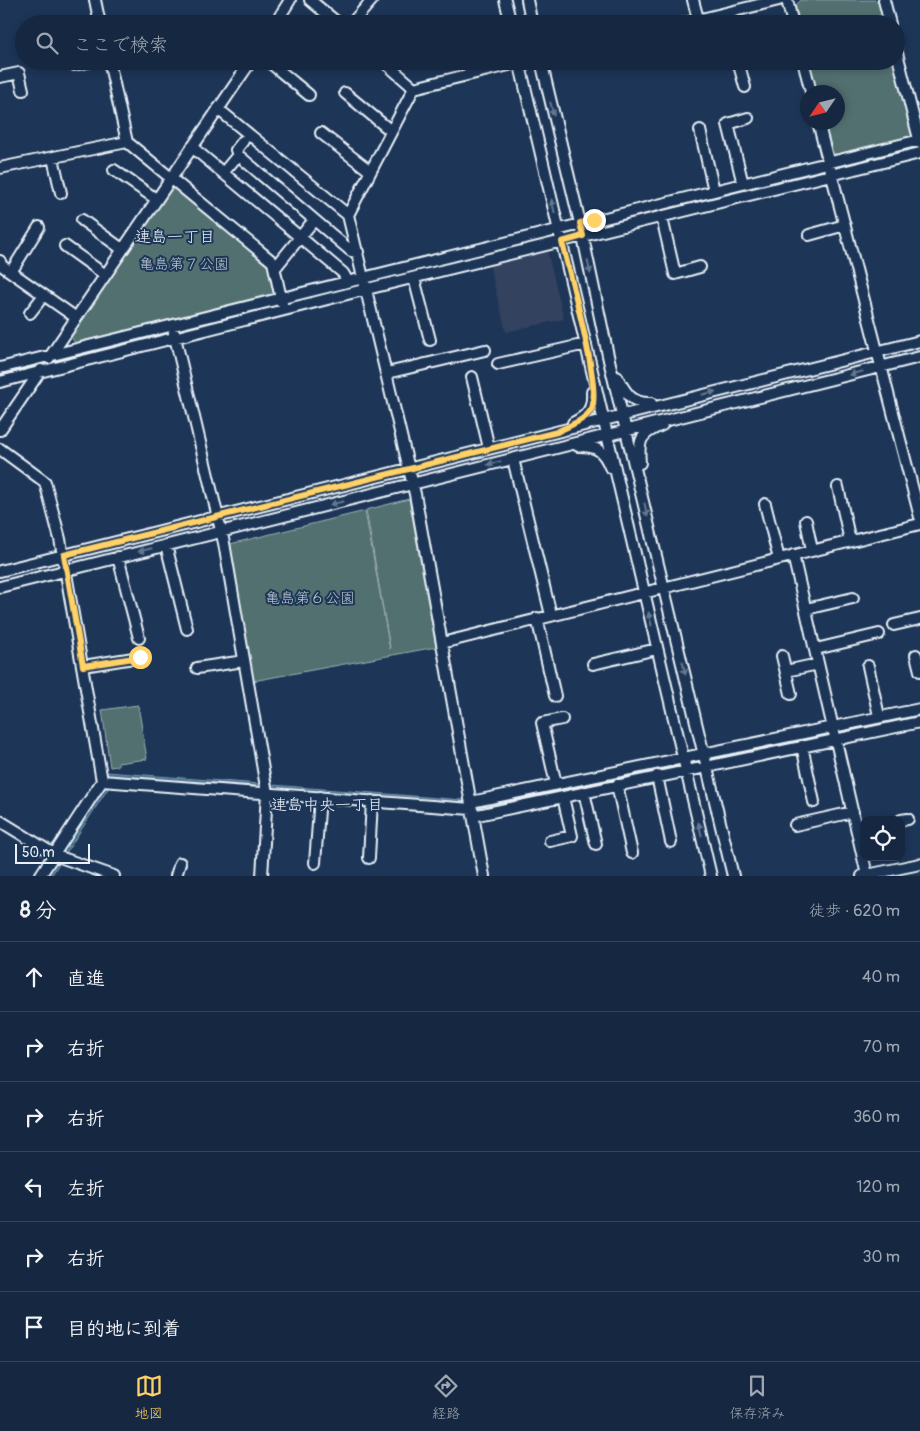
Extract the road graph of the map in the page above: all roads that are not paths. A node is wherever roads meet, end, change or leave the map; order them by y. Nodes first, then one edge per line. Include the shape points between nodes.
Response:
1 (94, 0) edge
2 (290, 0) edge
3 (310, 0) edge
4 (372, 0) edge
5 (505, 0) edge
6 (527, 0) edge
7 (694, 0) edge
8 (779, 0) edge
9 (787, 0) edge
10 (884, 0) edge
11 (726, 13) joint
12 (98, 15) edge
13 (281, 15) edge
14 (328, 15) edge
15 (359, 15) edge
16 (509, 15) edge
17 (530, 15) edge
18 (697, 15) edge
19 (717, 15) edge
20 (791, 15) edge
21 (888, 15) edge
22 (111, 70) edge
23 (245, 70) edge
24 (279, 70) edge
25 (393, 70) edge
26 (488, 70) edge
27 (523, 70) edge
28 (543, 70) edge
29 (740, 70) edge
30 (805, 70) edge
31 (901, 70) edge
32 (0, 77) edge
33 (809, 85) edge
34 (745, 87) dead end
35 (414, 88) junction
36 (23, 90) dead end
37 (345, 94) dead end
38 (309, 95) dead end
39 (218, 109) junction
40 (748, 118) dead end
41 (700, 130) dead end
42 (820, 130) edge
43 (391, 131) junction
44 (321, 133) dead end
45 (243, 141) dead end
46 (920, 141) edge
47 (127, 142) junction
48 (192, 147) junction
49 (920, 153) edge
50 (238, 155) junction
51 (53, 158) junction
52 (0, 168) edge
53 (830, 168) junction
54 (114, 170) dead end
55 (370, 171) junction
56 (223, 173) junction
57 (171, 178) junction
58 (742, 184) junction
59 (714, 191) junction
60 (61, 193) dead end
61 (156, 199) junction
62 (348, 215) junction
63 (662, 218) junction
64 (82, 220) dead end
65 (314, 220) junction
66 (580, 223) junction
67 (845, 225) junction
68 (39, 227) dead end
69 (558, 228) junction
70 (809, 235) dead end
71 (583, 236) junction
72 (300, 238) junction
73 (562, 242) junction
74 (65, 246) dead end
75 (122, 249) junction
76 (358, 252) junction
77 (0, 261) edge
78 (700, 267) dead end
79 (275, 268) junction
80 (11, 272) junction
81 (104, 274) junction
82 (414, 278) junction
83 (347, 280) junction
84 (366, 283) junction
85 (44, 295) junction
86 (283, 304) junction
87 (30, 312) dead end
88 (75, 317) junction
89 (174, 332) junction
90 (430, 340) dead end
91 (920, 341) edge
92 (586, 344) junction
93 (485, 350) dead end
94 (877, 352) junction
95 (50, 356) junction
96 (920, 357) edge
97 (609, 360) junction
98 (498, 364) dead end
99 (591, 366) junction
100 (881, 366) junction
101 (0, 368) edge
102 (40, 372) junction
103 (387, 374) junction
104 (472, 377) dead end
105 (0, 382) edge
106 (687, 398) junction
107 (691, 412) junction
108 (623, 415) junction
109 (603, 420) junction
110 (626, 429) junction
111 (0, 430) edge
112 (557, 432) junction
113 (607, 434) junction
114 (561, 446) junction
115 (489, 448) junction
116 (0, 449) edge
117 (513, 459) junction
118 (409, 467) junction
119 (412, 484) junction
120 (641, 486) junction
121 (838, 487) dead end
122 (620, 491) junction
123 (765, 504) dead end
124 (218, 516) junction
125 (920, 517) edge
126 (806, 521) dead end
127 (920, 524) edge
128 (222, 531) junction
129 (850, 540) junction
130 (166, 545) junction
131 (812, 550) junction
132 (64, 555) junction
133 (793, 555) junction
134 (118, 557) junction
135 (779, 559) junction
136 (66, 570) junction
137 (0, 571) edge
138 (0, 587) edge
139 (664, 587) junction
140 (644, 592) junction
141 (854, 598) dead end
142 (806, 609) junction
143 (551, 615) junction
144 (537, 618) junction
145 (920, 619) edge
146 (894, 625) dead end
147 (187, 629) dead end
148 (879, 634) dead end
149 (139, 638) dead end
150 (442, 643) junction
151 (657, 649) junction
152 (816, 649) junction
153 (782, 656) dead end
154 (916, 656) dead end
155 (140, 657) dead end
156 (244, 661) junction
157 (593, 664) dead end
158 (818, 664) junction
159 (83, 666) junction
160 (868, 666) dead end
161 (197, 668) dead end
162 (786, 671) junction
163 (920, 671) edge
164 (791, 694) dead end
165 (554, 696) dead end
166 (920, 708) edge
167 (879, 716) junction
168 (562, 718) dead end
169 (920, 722) edge
170 (835, 733) junction
171 (802, 746) junction
172 (704, 754) junction
173 (683, 758) junction
174 (707, 766) junction
175 (686, 770) junction
176 (658, 776) junction
177 (102, 782) junction
178 (556, 784) junction
179 (617, 785) junction
180 (584, 792) junction
181 (267, 793) junction
182 (320, 797) junction
183 (563, 797) junction
184 (372, 801) junction
185 (814, 802) dead end
186 (472, 809) junction
187 (853, 812) junction
188 (0, 821) edge
189 (795, 825) dead end
190 (860, 830) edge
191 (550, 841) dead end
192 (671, 842) dead end
193 (596, 844) dead end
194 (632, 853) dead end
195 (58, 857) junction
196 (369, 858) dead end
197 (863, 861) edge
198 (180, 863) dead end
199 (315, 863) dead end
200 (920, 864) edge
201 (898, 872) edge
202 (40, 876) edge
203 (114, 876) edge
204 (176, 876) edge
205 (262, 876) edge
206 (484, 876) edge
207 (711, 876) edge
208 (733, 876) edge
209 (865, 876) edge

1 - 12 street
2 - 13 street
3 - 14 street
4 - 15 street
5 - 16 street
6 - 17 street
7 - 18 street
8 - 11 street
9 - 20 street
10 - 21 street
11 - 19 street
22 - 47 street
23 - 39 street
24 - 38 street
25 - 35 street
26 - 35 street
69 -> 27 street
28 -> 66 street
29 - 34 street
30 - 33 street
31 - 46 street
32 - 36 street via 19,72
35 - 43 street
37 - 43 street
39 - 48 street
39 - 62 street
40 - 58 street via 728,124
41 - 59 street
42 - 53 street
43 - 55 street
44 - 55 street
45 - 50 street via 236,150
46 - 53 street
47 - 51 street
47 - 57 street
48 - 56 street
48 - 57 street
49 - 53 street
50 - 56 street
50 - 65 street
51 - 52 street
51 - 60 street
53 - 58 street
53 - 63 street
53 - 67 street
54 - 61 street
55 - 62 street
56 - 72 street
57 - 61 street
57 - 79 street via 272,262
58 - 59 street
59 - 66 street
61 - 75 street
62 - 76 street
63 - 71 street
63 - 78 street via 675,274
64 - 75 street
65 - 72 street
65 - 76 street via 351,251
66 - 69 street
66 - 71 street
67 - 70 street
67 - 94 street
68 - 80 street
69 - 73 street
69 - 84 street
71 - 73 street
71 -> 97 street
72 - 79 street
72 - 83 street via 343,273
73 - 82 street
73 - 92 street
74 - 81 street
75 - 81 street
76 - 84 street
77 - 80 street
79 - 86 street
80 - 85 street
81 - 88 street
82 - 84 street
82 - 90 street
83 - 84 street
83 - 86 street
84 - 86 street
84 - 103 street
85 - 87 street
85 - 88 street
86 - 89 street
88 - 95 street
89 - 95 street
89 - 102 street
89 - 124 street
91 - 94 street
92 - 98 street
92 - 99 street
93 - 103 street
94 - 100 street
106 -> 94 street
95 - 101 street
95 - 102 street
96 - 100 street
97 - 106 street via 631,400 650,403
97 - 108 street
99 - 109 street
99 - 112 street via 591,410
100 -> 107 street
100 - 125 street
102 - 105 street
102 - 111 street
103 - 118 street
104 - 115 street
106 - 108 street
107 - 110 street
107 - 120 street via 641,438
108 - 109 street
108 - 110 street
109 - 112 street
109 - 113 street
110 - 113 street
110 - 120 street
112 - 115 street
113 - 114 street
113 - 122 street
114 - 117 street
114 - 122 street via 597,448 605,455
115 - 118 street
116 - 132 street via 45,482
117 -> 119 street
117 - 143 street
118 - 119 street
118 - 124 street
119 -> 128 street
119 - 150 street
120 -> 139 street
121 - 129 street
122 - 140 street
123 - 135 street
124 - 128 street
124 - 132 street
126 - 131 street
127 - 129 street
128 - 130 street
128 - 156 street
129 - 131 street
130 -> 134 street
130 - 147 street
131 - 133 street
132 - 136 street
132 - 137 street
133 - 135 street
133 - 142 street
134 - 136 street
134 - 149 street
135 - 139 street
136 - 138 street
136 - 159 street
139 - 140 street
139 -> 172 street
140 - 143 street
151 -> 140 street
141 - 142 street
142 - 152 street
143 - 144 street
144 - 150 street
144 - 165 street
145 - 146 street
148 - 152 street
150 - 186 street
151 - 157 street
151 - 173 street
152 - 158 street
153 - 162 street
154 - 163 street
155 - 159 street
156 - 161 street
156 - 181 street
158 - 162 street
158 - 170 street
159 - 177 street
160 - 167 street
162 - 164 street
166 - 167 street
167 - 170 street
168 - 178 street via 542,723
169 - 170 street
170 - 171 street
170 - 172 street
170 - 187 street
171 - 174 street
171 - 185 street
172 - 173 street
172 - 174 street
173 - 175 street
173 - 178 street
174 - 175 street
174 - 208 street
175 - 176 street
207 -> 175 street
176 - 179 street
176 - 192 street
177 - 181 street
177 - 195 street
178 - 186 street
179 - 180 street
179 - 194 street
180 - 183 street
180 - 193 street
181 - 182 street
181 - 205 street
182 - 184 street
182 - 199 street
183 - 186 street
183 - 191 street via 572,836
184 - 186 street
184 - 196 street
186 - 206 street
187 - 189 street
187 - 190 street
188 - 195 street
195 - 202 street
195 - 203 street
197 - 209 street
198 - 204 street
200 - 201 street
201 - 209 street

